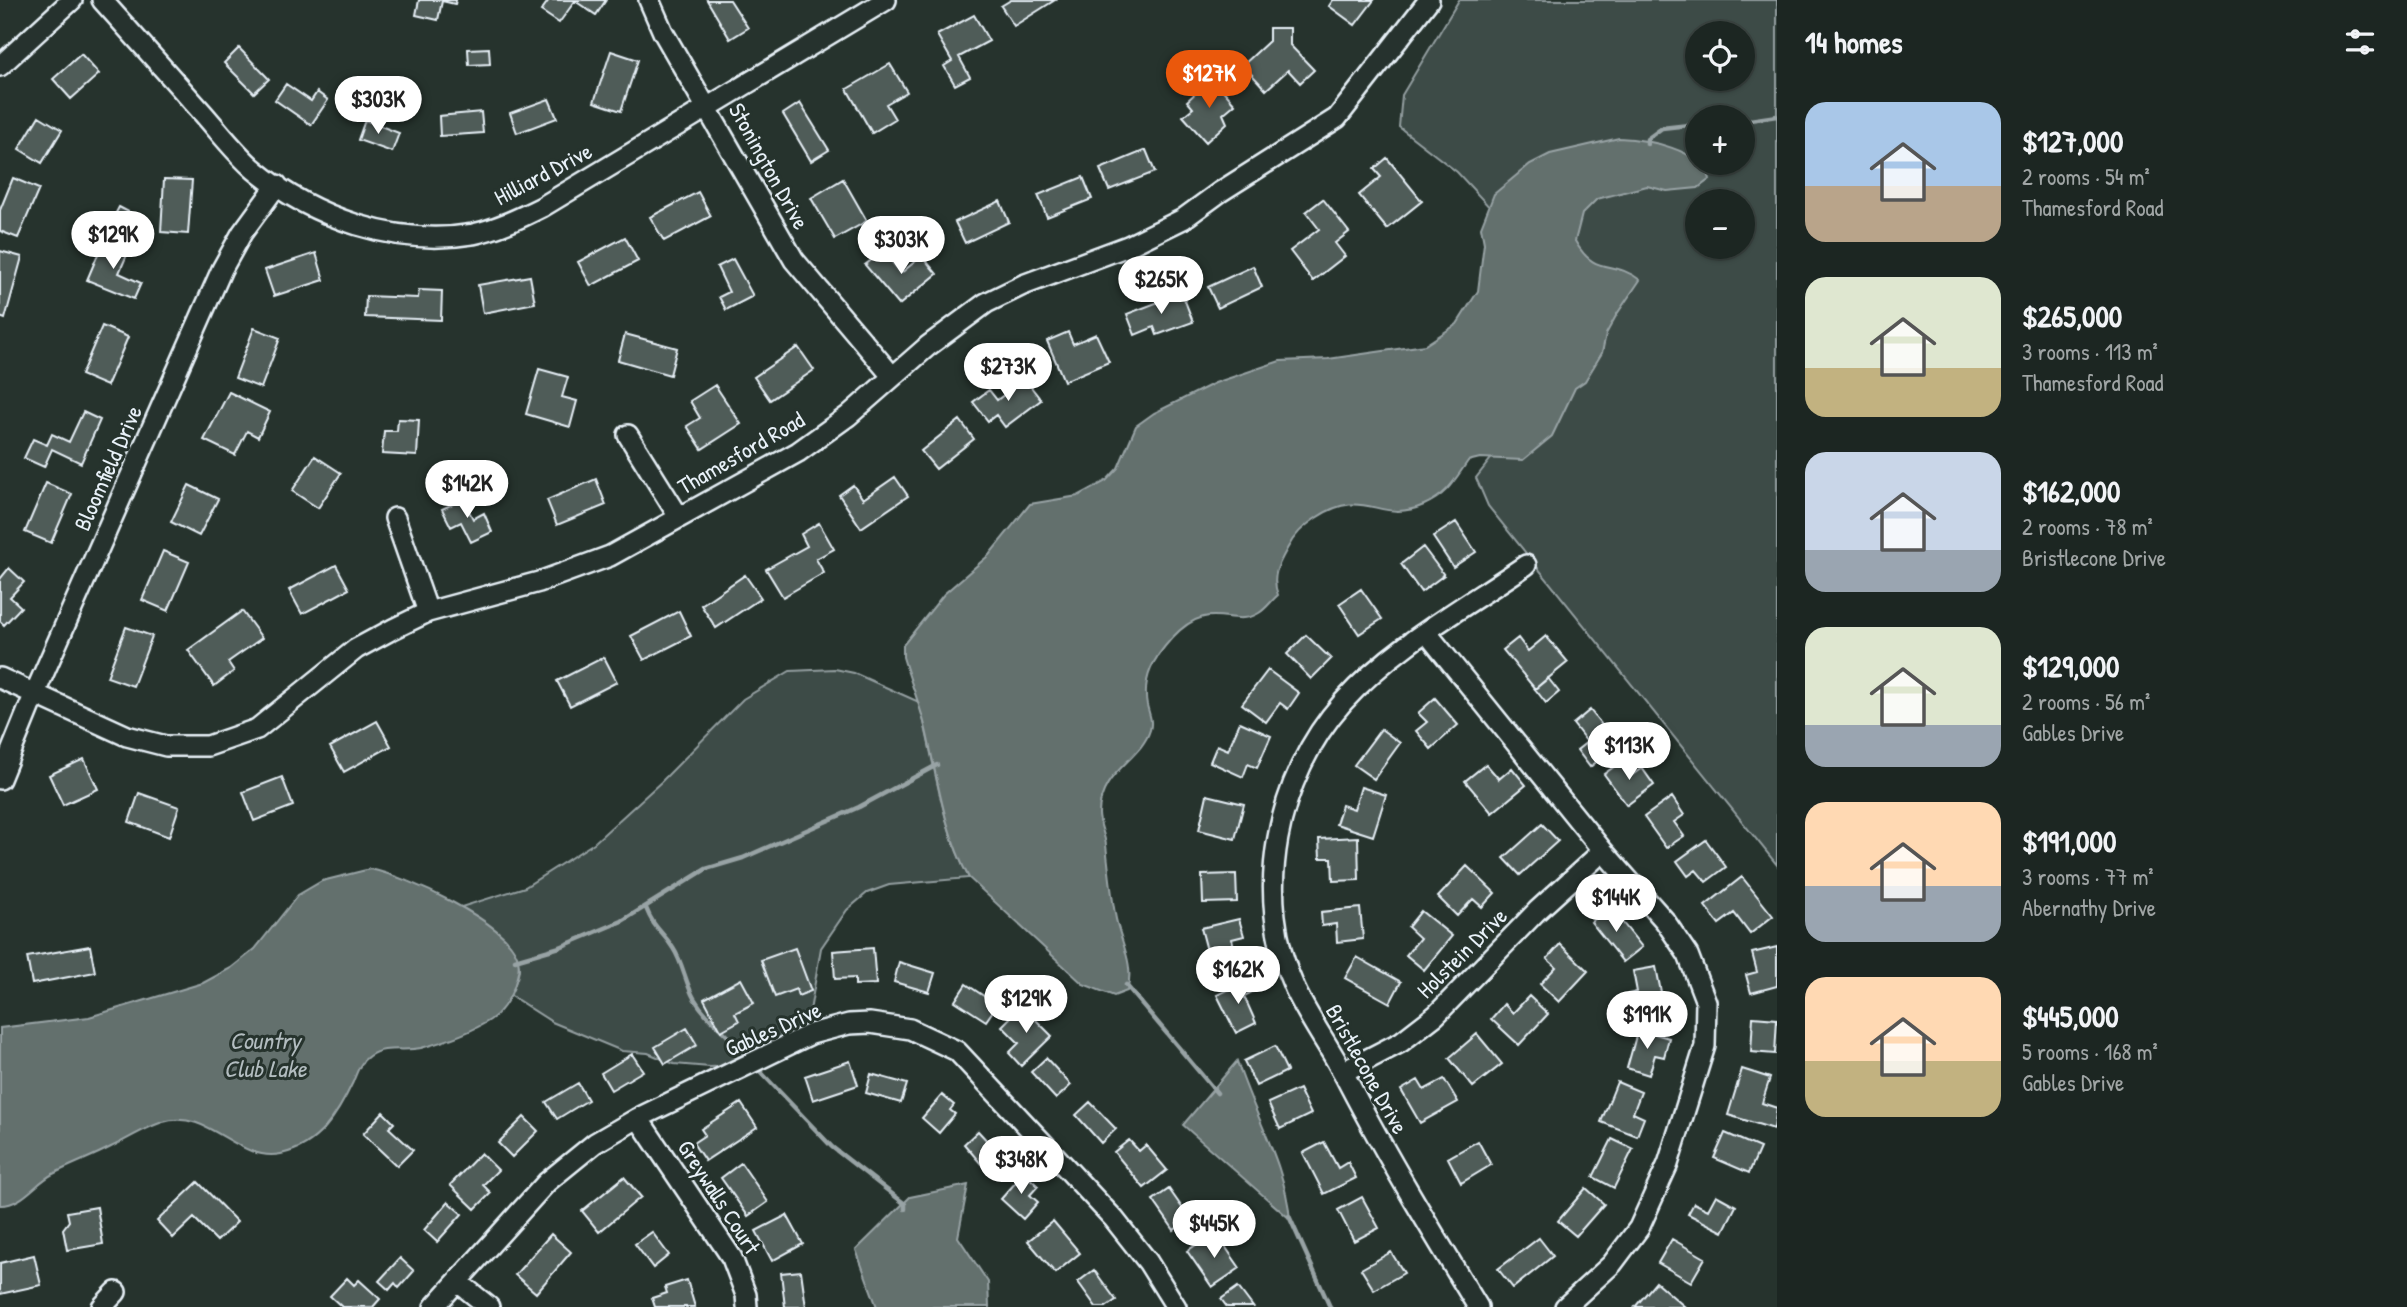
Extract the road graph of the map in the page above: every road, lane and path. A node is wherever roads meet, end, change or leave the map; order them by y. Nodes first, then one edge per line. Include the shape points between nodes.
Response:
1 (72, 0) edge
2 (102, 0) edge
3 (649, 0) edge
4 (886, 0) edge
5 (1429, 0) edge
6 (0, 66) edge
7 (708, 107) junction
8 (277, 186) junction
9 (891, 376) junction
10 (628, 435) dead end
11 (679, 517) junction
12 (395, 519) dead end
13 (1526, 565) dead end
14 (428, 611) junction
15 (1427, 633) junction
16 (0, 678) edge
17 (35, 693) junction
18 (0, 779) edge
19 (1603, 851) junction
20 (1343, 1072) junction
21 (638, 1118) junction
22 (458, 1282) junction
23 (116, 1292) dead end
24 (102, 1307) edge
25 (435, 1307) edge
26 (489, 1307) edge
27 (747, 1307) edge
28 (1176, 1307) edge
29 (1478, 1307) edge
30 (1564, 1307) edge

1 - 6 street
2 - 8 street, Hilliard Drive via 246,161
3 - 7 street, Stonington Drive
4 - 7 street, Hilliard Drive
5 - 9 street, Thamesford Road via 1337,118 1183,219 986,303
7 - 8 street, Hilliard Drive via 542,207 473,233 408,234 367,227 313,209
7 - 9 street, Stonington Drive via 794,260
8 - 17 street, Bloomfield Drive via 222,269
9 - 11 street, Thamesford Road via 848,416 798,452
10 - 11 street
11 - 14 street, Thamesford Road via 575,570
12 - 14 street
13 - 15 street, Bristlecone Drive
14 - 17 street, Thamesford Road via 356,649 257,729 208,746 146,742
15 - 19 street
15 - 20 street, Bristlecone Drive via 1377,669 1321,730 1292,783 1275,855 1276,922 1282,951 1295,988
16 - 17 street, Thamesford Road
17 - 18 street, Bloomfield Drive
19 - 20 street, Holstein Drive via 1436,1015 1401,1042
19 - 30 street via 1665,921 1688,955 1706,1002 1705,1046 1675,1145 1639,1228 1612,1264
20 - 29 street, Bristlecone Drive via 1392,1166
21 - 22 street, Gables Drive via 570,1161
21 - 27 street, Greywalls Court via 732,1258
21 - 28 street, Gables Drive via 829,1028 870,1023 911,1029 957,1051 1114,1219
22 - 25 street, Gables Drive
22 - 26 street
23 - 24 street

